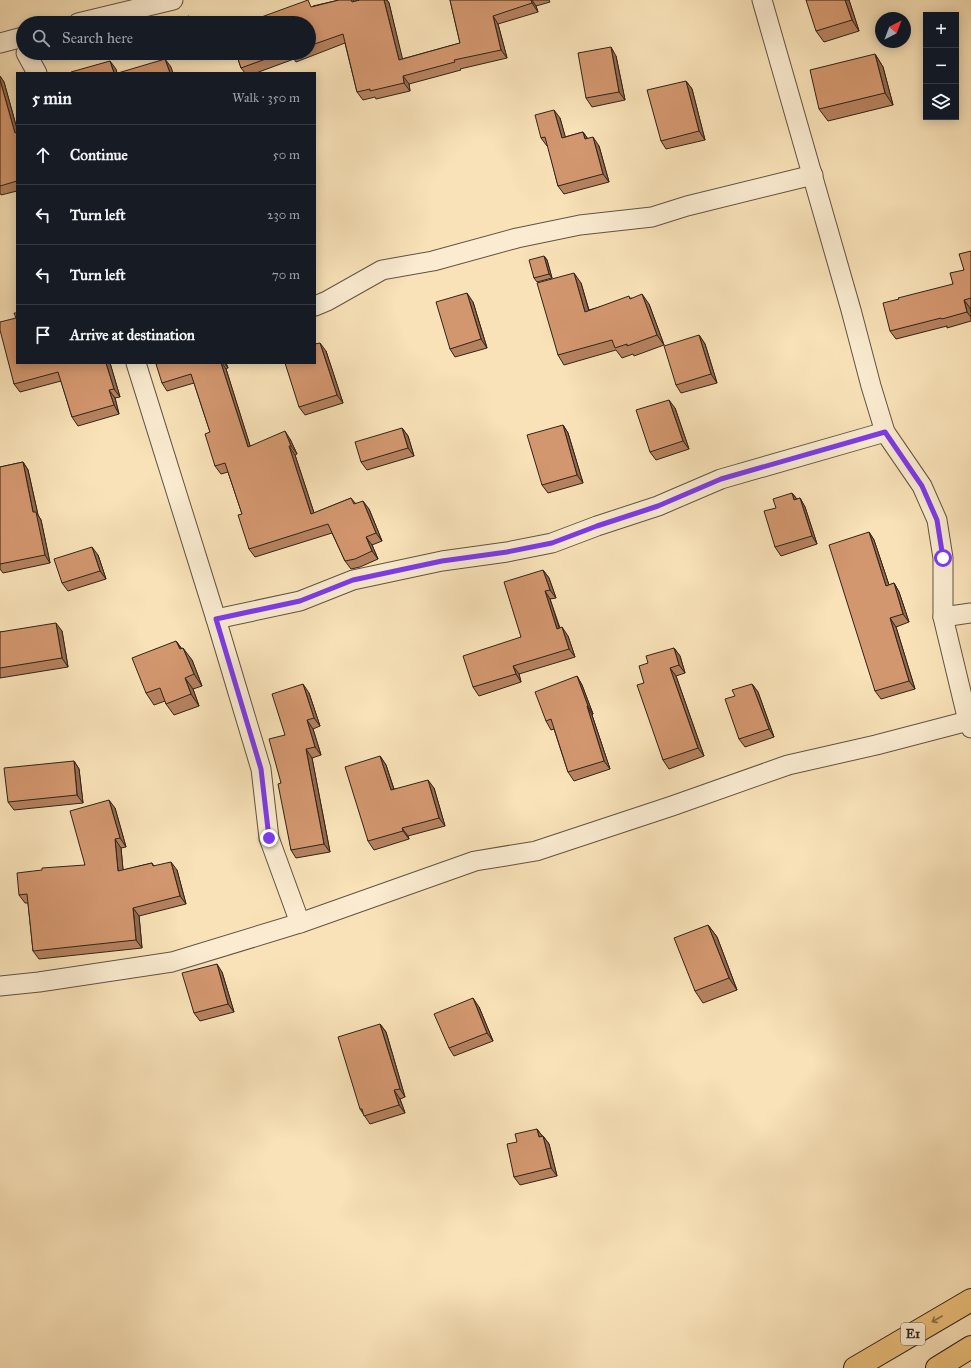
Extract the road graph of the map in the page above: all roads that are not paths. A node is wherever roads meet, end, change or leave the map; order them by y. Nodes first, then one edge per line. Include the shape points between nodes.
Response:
1 (173, 0) edge
2 (762, 0) edge
3 (147, 3) edge
4 (102, 16) edge
5 (0, 43) edge
6 (16, 44) edge
7 (31, 60) edge
8 (37, 72) edge
9 (813, 175) junction
10 (316, 306) edge
11 (136, 364) edge
12 (885, 432) junction
13 (971, 613) edge
14 (943, 617) junction
15 (216, 619) junction
16 (970, 724) edge
17 (300, 923) junction
18 (0, 986) edge
19 (971, 1300) edge
20 (971, 1347) edge
21 (855, 1368) edge
22 (937, 1368) edge

1 - 3 street
2 - 9 street
3 - 4 street
5 - 6 street
7 - 8 street
9 - 10 street via 687,206 652,218 580,225 517,238 433,261 382,270
9 - 12 street
11 - 15 street
12 - 14 street via 922,486 937,520 943,558
12 - 15 street via 721,479 658,506 552,543 442,561 353,580 300,601
13 - 14 street
14 - 16 street
15 - 17 street via 261,769 269,838
16 - 17 street via 788,765 536,851 475,861
17 - 18 street via 172,962
19 -> 21 highway, E1
20 - 22 highway

